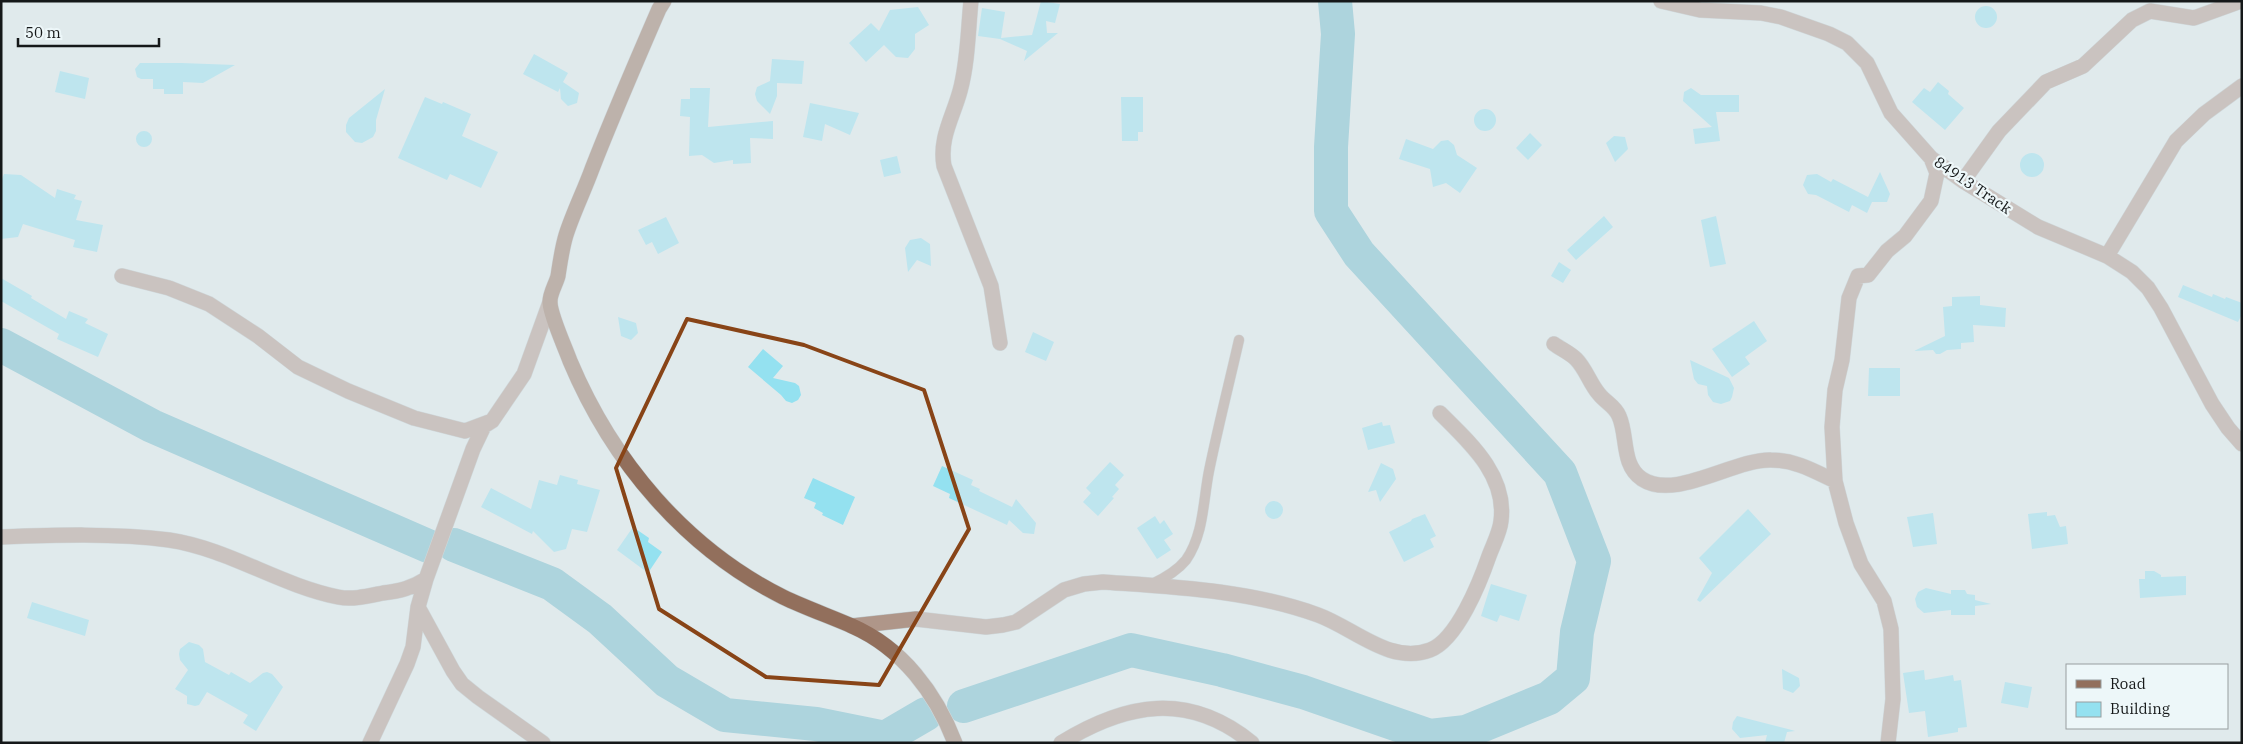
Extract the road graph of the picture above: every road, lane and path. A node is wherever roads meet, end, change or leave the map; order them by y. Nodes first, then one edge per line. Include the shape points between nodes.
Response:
1 (971, 1) edge
2 (1661, 1) edge
3 (2241, 1) edge
4 (658, 4) edge
5 (2242, 86) edge
6 (1931, 158) junction
7 (1963, 181) junction
8 (2107, 256) junction
9 (122, 276) dead end
10 (550, 302) junction
11 (1239, 340) dead end
12 (1000, 343) dead end
13 (1554, 344) dead end
14 (1440, 413) dead end
15 (492, 421) junction
16 (2242, 444) edge
17 (1835, 481) junction
18 (1, 537) edge
19 (426, 579) junction
20 (1148, 585) junction
21 (418, 607) junction
22 (852, 626) junction
23 (370, 743) edge
24 (543, 743) edge
25 (955, 743) edge
26 (1061, 743) edge
27 (1252, 743) edge
28 (1888, 743) edge

1 - 12 street via 960,90 947,126 942,154 991,286
2 - 6 street, 84913 Track via 1700,10 1781,16 1847,44 1867,63 1891,113
3 - 7 street via 2194,18 2150,11 2132,20 2082,66 2046,82 1999,131
4 - 10 street via 566,235
5 - 8 street via 2204,114 2176,141
6 - 7 street, 84913 Track
6 - 17 street via 1937,172 1930,201 1905,236 1887,251 1868,275 1858,276 1849,298 1832,427
7 - 8 street, 84913 Track via 2038,227
8 - 16 street, 84913 Track via 2132,272 2148,288 2212,404
9 - 15 street via 169,288 209,304 298,367 414,418 465,431
10 - 15 street via 524,374
10 - 22 street via 583,390 606,431 646,488 686,531 726,564 782,596
11 - 20 lane via 1199,532 1179,568
13 - 17 street via 1576,358 1600,396 1619,415 1630,464 1643,480 1654,484 1681,483 1753,461 1771,460 1808,467
14 - 20 street via 1474,448 1496,481 1502,521 1466,609 1454,630 1432,649 1416,654 1394,652 1320,616 1288,605 1215,591
15 - 19 street via 484,426 473,449
17 - 28 street via 1861,564 1884,601 1891,629 1893,698
18 - 19 street via 123,537 199,546 290,583 338,597 355,598 411,588
19 - 21 street
20 - 22 street via 1084,584 1064,590 1016,622 1003,626 986,627 916,618
21 - 23 street via 410,656
21 - 24 street via 462,684
22 - 25 street via 886,646 911,667 931,696
26 - 27 street via 1116,715 1162,708 1213,718

